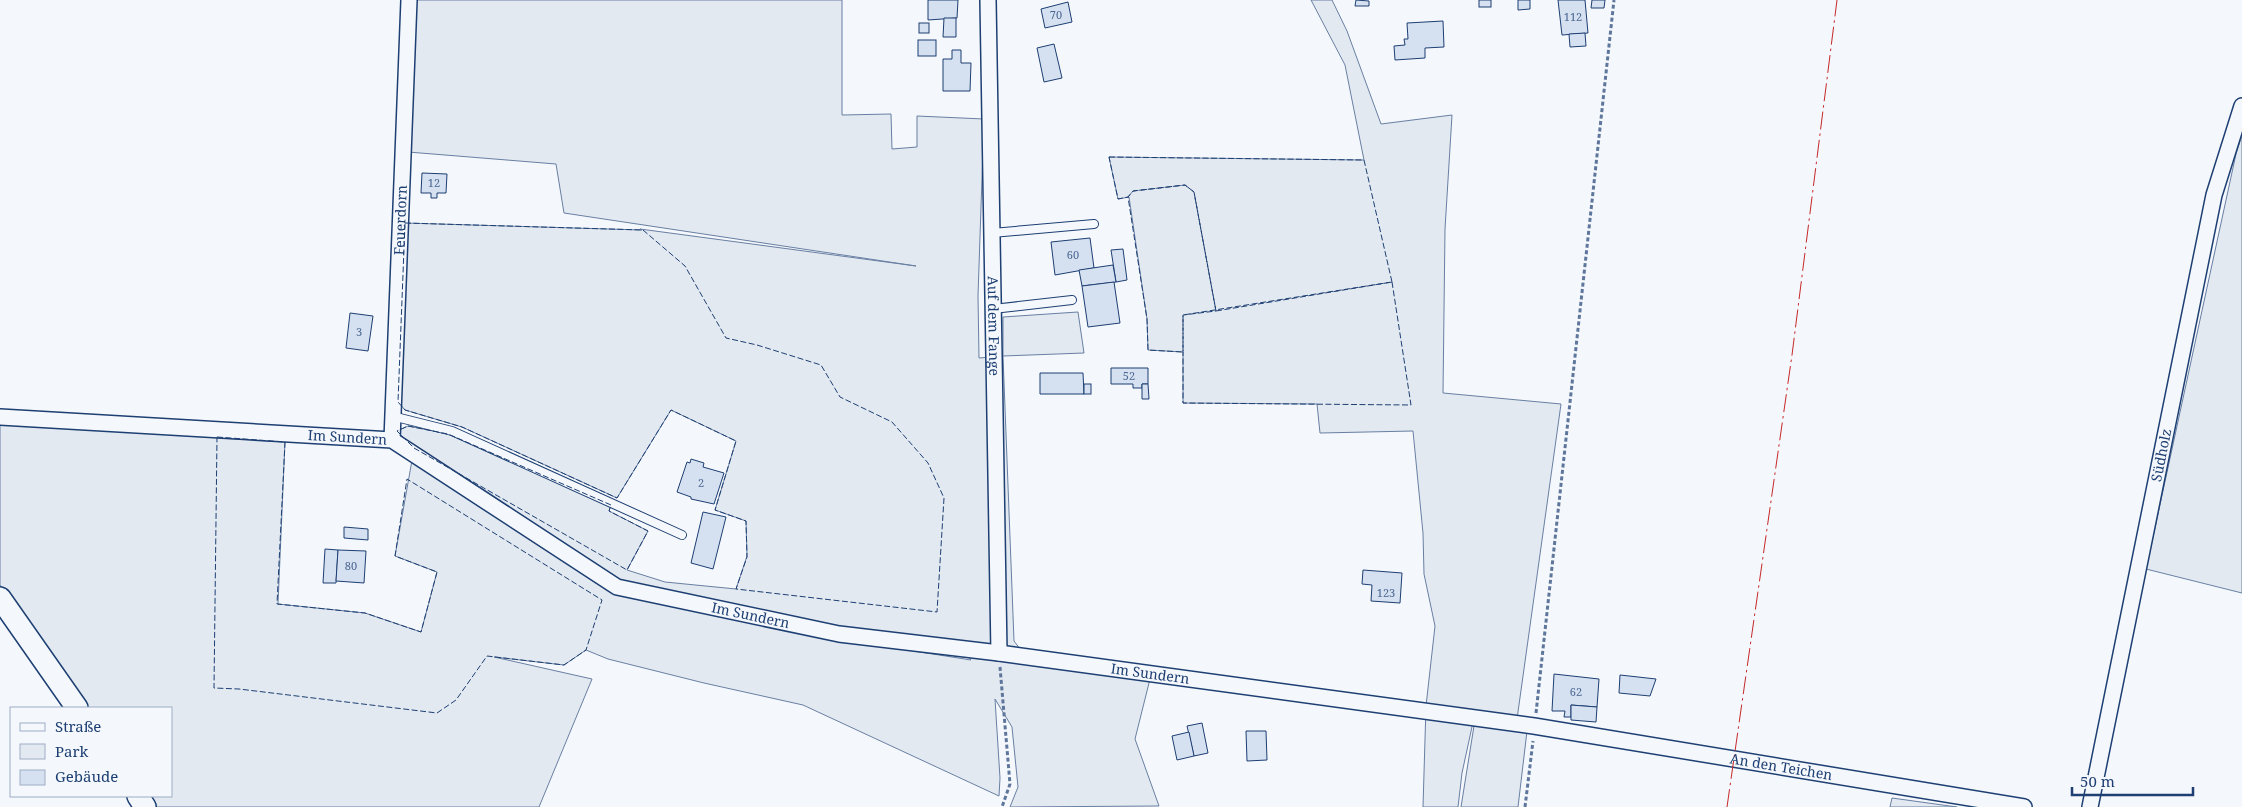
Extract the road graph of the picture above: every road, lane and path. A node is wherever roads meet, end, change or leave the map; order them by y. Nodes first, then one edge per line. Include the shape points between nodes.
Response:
1 (410, 0) edge
2 (988, 0) edge
3 (1614, 0) edge
4 (2242, 106) edge
5 (1094, 224) dead end
6 (992, 233) junction
7 (1072, 300) dead end
8 (993, 309) junction
9 (392, 416) junction
10 (0, 417) edge
11 (392, 440) junction
12 (682, 535) dead end
13 (0, 598) edge
14 (999, 653) junction
15 (76, 707) edge
16 (1537, 726) junction
17 (1002, 807) edge
18 (1524, 807) edge
19 (2024, 807) edge
20 (2090, 807) edge

1 - 9 street, Feuerdorn
2 - 6 street, Auf dem Fange
3 - 16 path
4 - 20 street, Südholz via 2214,195
5 - 6 lane
6 - 8 street, Auf dem Fange
7 - 8 lane
8 - 14 street, Auf dem Fange
9 - 11 street, Feuerdorn
9 - 12 lane via 452,431
10 - 11 street, Im Sundern
11 - 14 street, Im Sundern via 617,588 839,634
13 - 15 street
14 - 16 street, Im Sundern
14 - 17 path via 1010,784
16 - 18 path
16 - 19 street, An den Teichen

